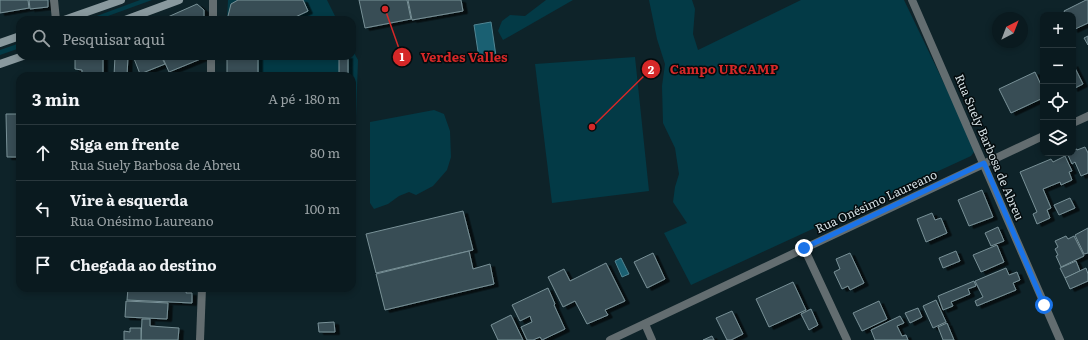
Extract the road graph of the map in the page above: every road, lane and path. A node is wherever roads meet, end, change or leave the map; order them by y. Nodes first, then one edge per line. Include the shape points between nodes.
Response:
1 (54, 0) edge
2 (121, 0) edge
3 (179, 0) edge
4 (213, 0) edge
5 (912, 0) edge
6 (56, 16) edge
7 (75, 16) edge
8 (136, 16) edge
9 (213, 16) edge
10 (16, 37) edge
11 (0, 43) edge
12 (16, 58) edge
13 (212, 60) edge
14 (0, 64) edge
15 (211, 72) edge
16 (1088, 116) edge
17 (1076, 122) edge
18 (1040, 137) edge
19 (984, 163) junction
20 (804, 248) junction
21 (202, 292) edge
22 (645, 324) junction
23 (200, 340) edge
24 (610, 340) edge
25 (652, 340) edge
26 (847, 340) edge
27 (1060, 340) edge

1 - 6 street
2 - 7 main road
3 - 8 main road
4 - 9 street
5 - 19 street, Rua Suely Barbosa de Abreu
10 - 11 main road
12 - 14 main road
13 - 15 street
16 - 17 street
18 - 19 street, Rua Onésimo Laureano
19 - 20 street, Rua Onésimo Laureano
19 - 27 street, Rua Suely Barbosa de Abreu
20 - 22 street, Rua Onésimo Laureano
20 - 26 street
21 - 23 street
22 - 24 street, Rua Onésimo Laureano
22 - 25 street

